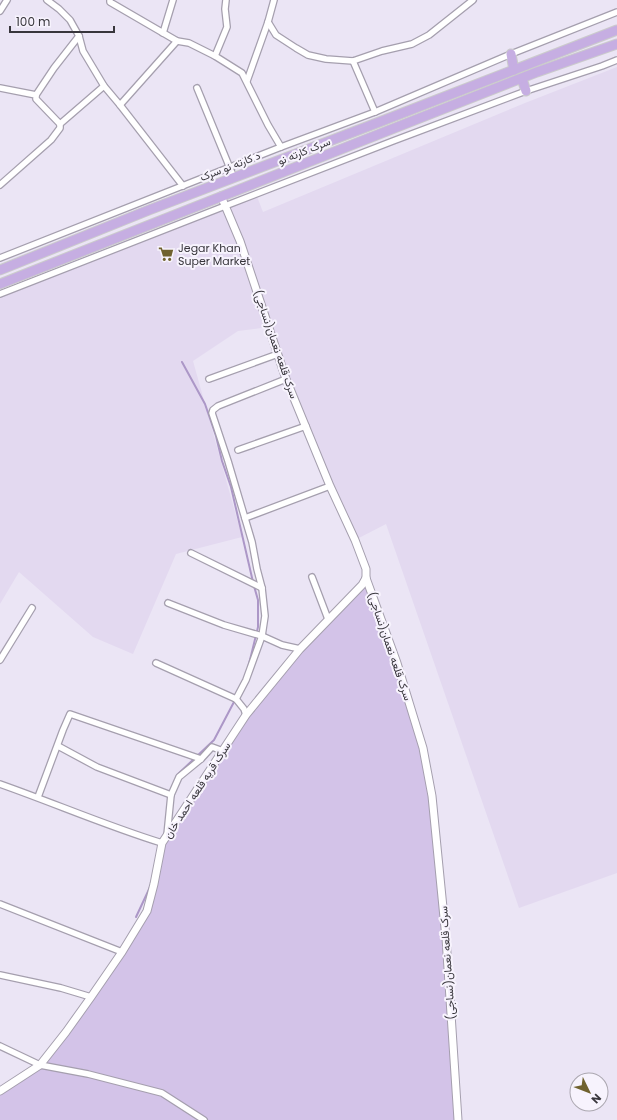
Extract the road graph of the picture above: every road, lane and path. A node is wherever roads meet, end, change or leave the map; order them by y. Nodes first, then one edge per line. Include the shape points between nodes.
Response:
1 (7, 0) edge
2 (48, 0) edge
3 (110, 0) edge
4 (173, 0) edge
5 (226, 0) edge
6 (274, 0) edge
7 (473, 0) edge
8 (0, 11) edge
9 (617, 12) edge
10 (268, 22) junction
11 (616, 31) edge
12 (163, 33) junction
13 (79, 36) junction
14 (177, 42) junction
15 (617, 44) edge
16 (511, 54) junction
17 (557, 54) junction
18 (215, 56) junction
19 (617, 60) edge
20 (353, 61) junction
21 (564, 63) junction
22 (514, 70) junction
23 (522, 79) junction
24 (247, 81) junction
25 (104, 86) junction
26 (0, 88) edge
27 (197, 88) dead end
28 (526, 90) junction
29 (36, 94) junction
30 (120, 105) junction
31 (375, 112) junction
32 (60, 124) junction
33 (281, 147) junction
34 (230, 167) junction
35 (234, 178) junction
36 (0, 185) edge
37 (183, 186) junction
38 (221, 196) junction
39 (177, 199) junction
40 (225, 206) junction
41 (181, 211) junction
42 (98, 219) junction
43 (101, 229) junction
44 (0, 258) edge
45 (0, 270) edge
46 (0, 284) edge
47 (0, 294) edge
48 (278, 354) junction
49 (209, 379) dead end
50 (286, 379) junction
51 (306, 426) junction
52 (238, 450) dead end
53 (330, 486) junction
54 (246, 518) junction
55 (191, 554) dead end
56 (312, 577) dead end
57 (366, 578) junction
58 (262, 588) junction
59 (168, 603) dead end
60 (32, 608) dead end
61 (328, 619) junction
62 (262, 636) junction
63 (300, 649) junction
64 (0, 660) edge
65 (156, 663) dead end
66 (236, 699) junction
67 (246, 715) junction
68 (58, 746) junction
69 (223, 751) junction
70 (201, 759) junction
71 (0, 784) edge
72 (172, 795) junction
73 (38, 797) junction
74 (165, 840) junction
75 (0, 904) edge
76 (122, 952) junction
77 (0, 975) edge
78 (91, 997) junction
79 (0, 1046) edge
80 (40, 1065) junction
81 (0, 1091) edge
82 (204, 1120) edge
83 (458, 1120) edge

1 - 8 street
2 - 13 street via 70,20
3 - 12 street
4 - 12 street
5 - 18 street via 227,27
6 - 10 street
7 - 20 street via 429,35 412,44
9 - 16 street
10 - 20 street via 276,35 308,55
10 - 24 street
11 - 17 highway
12 - 14 street
13 - 25 street via 83,51
13 - 29 street
14 - 18 street via 189,43
14 - 30 street
15 - 21 highway, سرک کارته نو
16 - 22 highway
16 - 31 street
17 - 21 highway
17 - 22 highway
18 - 24 street via 242,73
19 - 28 street
20 - 31 street
21 - 23 highway, سرک کارته نو
22 - 35 highway, د کارته نو سړک
23 - 28 highway
23 - 38 highway, سرک کارته نو
24 - 33 street
25 - 30 street
25 - 32 street
26 - 29 street
27 - 34 street
28 - 40 street
29 - 32 street via 36,99
30 - 37 street
31 - 33 street
32 - 36 street via 51,140
33 - 34 street
34 - 35 street
34 - 37 street
35 - 39 highway, د کارته نو سړک
37 - 42 street
38 - 40 street, سرک قلعه نعمان(نساجی)
38 - 41 highway, سرک کارته نو
39 - 41 highway
39 - 43 highway, د کارته نو سړک
40 - 47 street
40 - 48 street, سرک قلعه نعمان(نساجی) via 240,241
41 - 46 highway, سرک کارته نو
42 - 43 highway
42 - 44 street
43 - 45 highway, د کارته نو سړک
48 - 49 street
48 - 50 street, سرک قلعه نعمان(نساجی)
50 - 51 street, سرک قلعه نعمان(نساجی)
50 - 54 street via 218,406 212,412
51 - 52 street
51 - 53 street, سرک قلعه نعمان(نساجی)
53 - 54 street
53 - 57 street, سرک قلعه نعمان(نساجی) via 355,540 366,569
54 - 58 street
55 - 58 street
56 - 61 street
57 - 61 street, سرک قریه قلعه احمد خان
57 - 83 street, سرک قلعه نعمان(نساجی) via 397,663 423,748 432,796 446,938
58 - 62 street via 265,616
59 - 62 street via 224,625
60 - 64 street
61 - 63 street, سرک قریه قلعه احمد خان
62 - 63 street via 282,645
62 - 66 street
63 - 67 street, سرک قریه قلعه احمد خان
65 - 66 street
66 - 67 street
67 - 69 street, سرک قریه قلعه احمد خان
68 - 70 street via 70,714
68 - 72 street via 97,767
68 - 73 street
69 - 70 street via 212,747
69 - 74 street, سرک قریه قلعه احمد خان
70 - 72 street via 179,777
71 - 73 street
72 - 74 street
73 - 74 street via 130,833
74 - 76 street, سرک قریه قلعه احمد خان via 147,911
75 - 76 street
76 - 78 street, سرک قریه قلعه احمد خان
77 - 78 street
78 - 80 street, سرک قریه قلعه احمد خان
79 - 80 street
80 - 81 street, سرک قریه قلعه احمد خان
80 - 82 street via 162,1093

